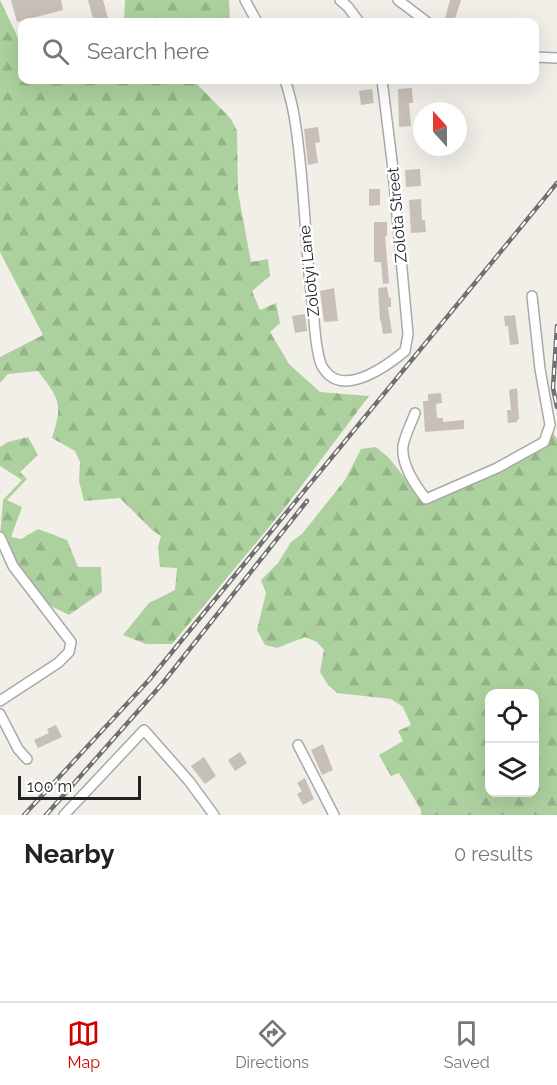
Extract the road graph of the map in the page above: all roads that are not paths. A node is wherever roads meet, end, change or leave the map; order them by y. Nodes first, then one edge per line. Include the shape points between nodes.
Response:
1 (245, 0) edge
2 (340, 0) edge
3 (398, 0) edge
4 (349, 3) edge
5 (256, 18) edge
6 (357, 18) edge
7 (422, 18) edge
8 (539, 57) edge
9 (557, 58) edge
10 (286, 84) edge
11 (382, 84) edge
12 (532, 296) dead end
13 (405, 351) joint
14 (415, 414) dead end
15 (0, 537) edge
16 (0, 701) edge
17 (0, 714) edge
18 (298, 745) dead end
19 (27, 759) dead end
20 (64, 815) edge
21 (214, 815) edge
22 (334, 815) edge

1 - 5 street
2 - 4 street
3 - 7 street
4 - 6 street
8 - 9 street
10 - 13 street, Zolotyi Lane via 296,127 321,366 342,381 355,380
11 - 13 street, Zolota Street via 408,334
12 - 14 street via 550,425 544,442 498,468 426,499 411,479 404,458 404,443
15 - 16 street via 13,566 71,642 69,652 58,663
17 - 19 street
18 - 22 street
20 - 21 street via 144,730

